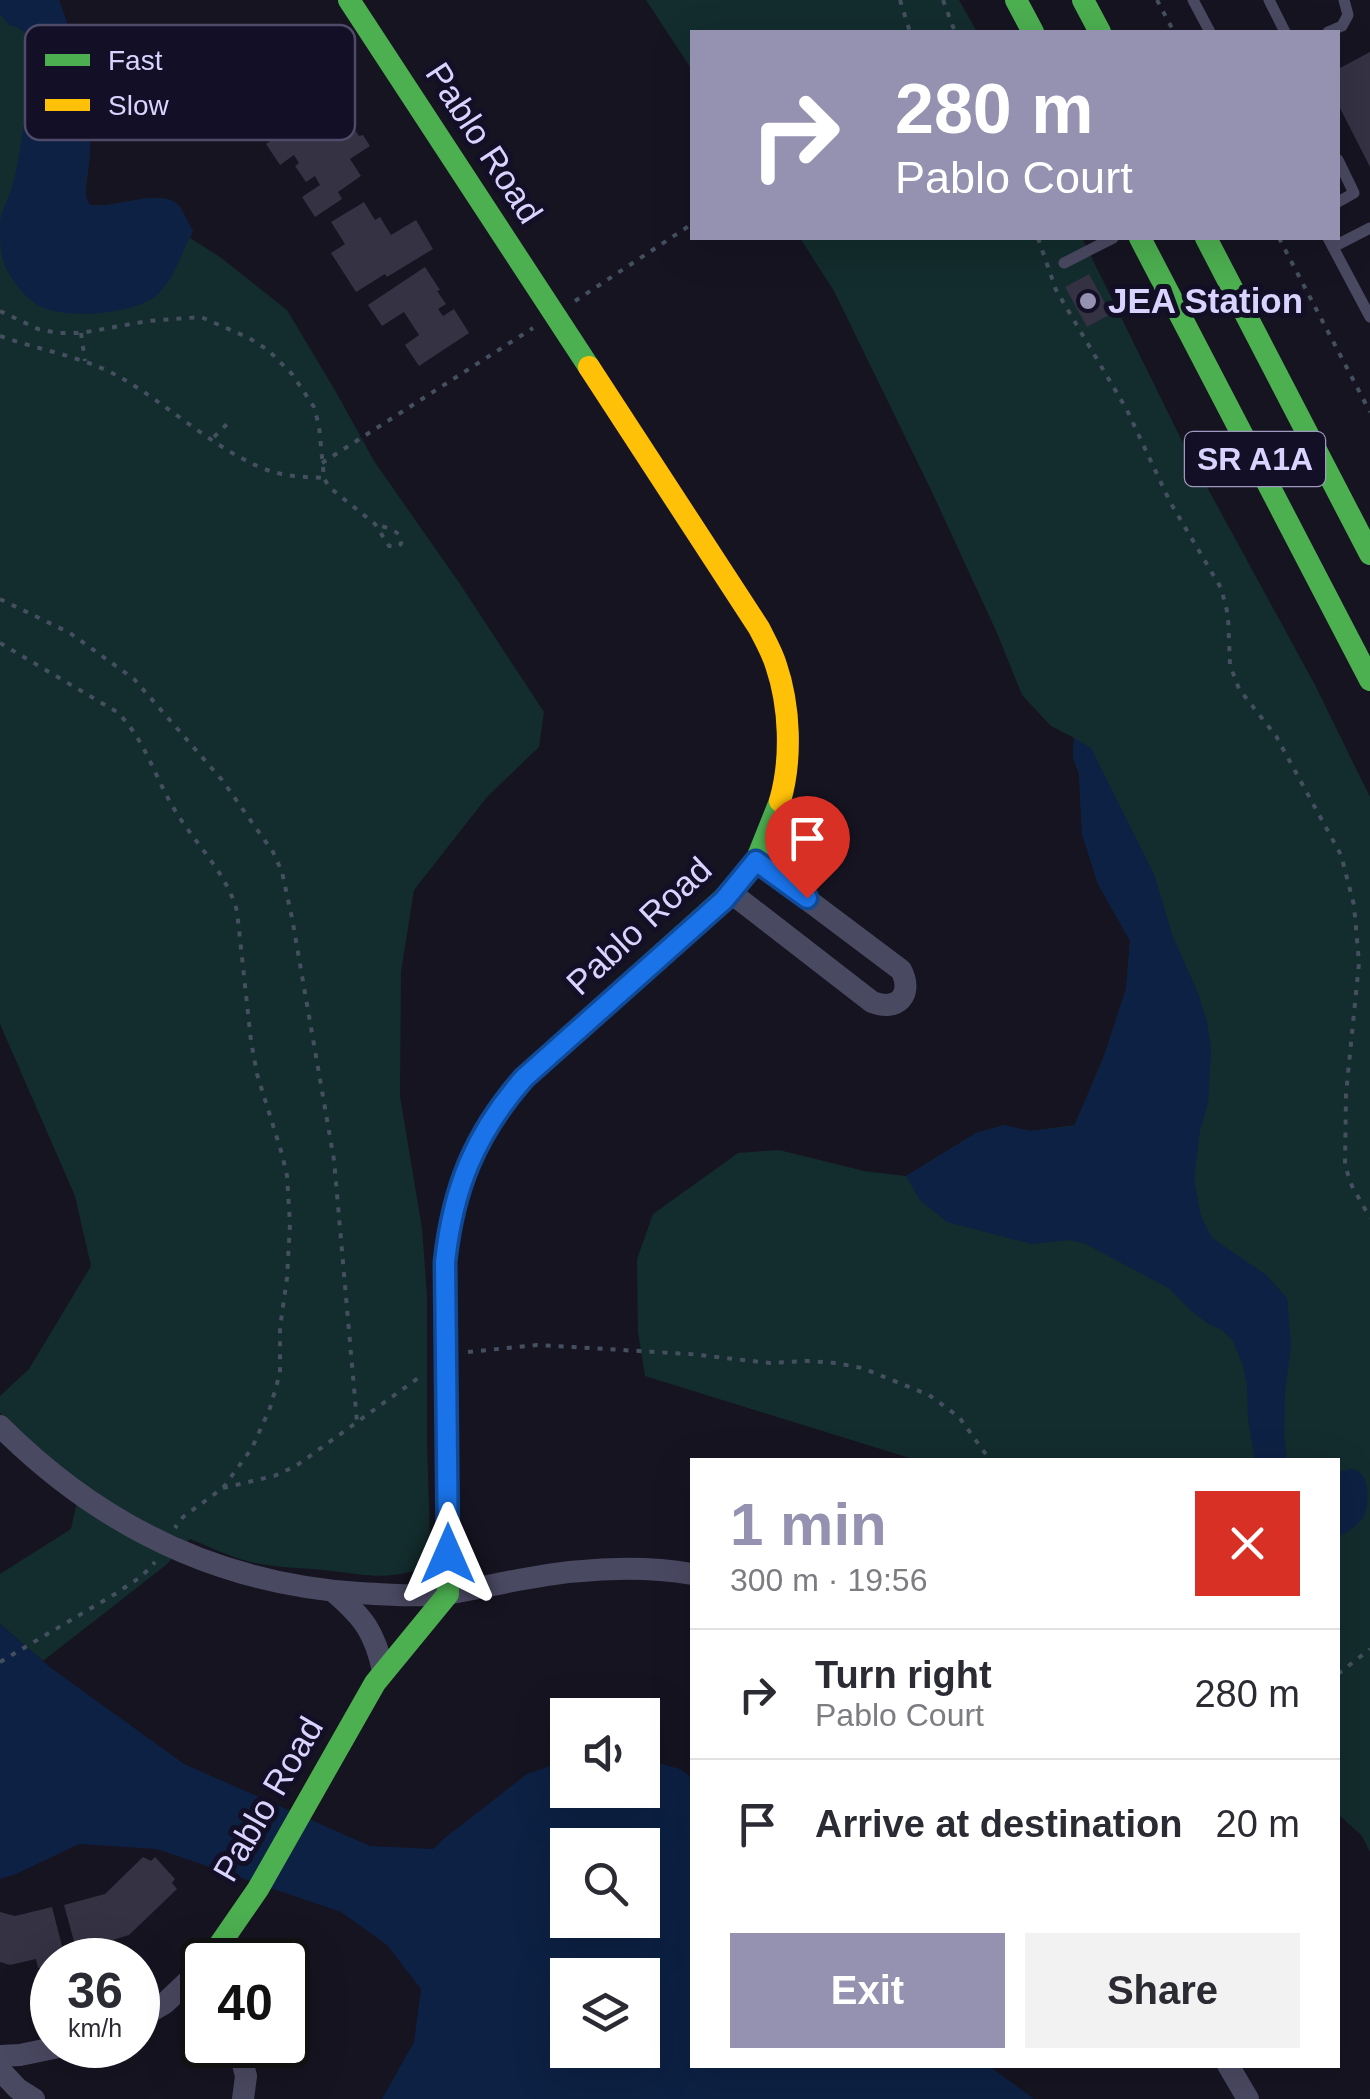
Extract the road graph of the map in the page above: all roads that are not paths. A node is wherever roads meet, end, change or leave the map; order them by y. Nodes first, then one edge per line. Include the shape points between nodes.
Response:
1 (349, 0) edge
2 (1016, 0) edge
3 (1083, 0) edge
4 (1194, 0) edge
5 (1268, 0) edge
6 (1344, 0) edge
7 (1032, 30) edge
8 (1099, 30) edge
9 (1209, 30) edge
10 (1284, 30) edge
11 (1333, 30) edge
12 (1340, 164) edge
13 (1340, 201) edge
14 (1370, 228) edge
15 (1340, 238) edge
16 (1109, 240) edge
17 (1141, 240) edge
18 (1207, 240) edge
19 (1330, 242) edge
20 (1064, 263) dead end
21 (1370, 317) edge
22 (1363, 521) edge
23 (1370, 554) edge
24 (1370, 680) edge
25 (756, 861) junction
26 (730, 892) junction
27 (0, 1426) edge
28 (690, 1574) edge
29 (334, 1592) junction
30 (448, 1594) junction
31 (384, 1670) junction
32 (225, 1938) edge
33 (180, 1990) edge
34 (160, 2006) edge
35 (30, 2054) edge
36 (0, 2056) edge
37 (245, 2068) edge
38 (1230, 2068) edge
39 (0, 2070) edge
40 (34, 2099) edge
41 (242, 2099) edge
42 (1248, 2099) edge

1 - 25 street, Pablo Road via 759,628 786,710 786,767
2 - 7 street
3 - 8 street
4 - 9 lane
5 - 10 lane
6 - 11 lane via 1348,15
12 - 13 lane via 1354,193
14 - 15 lane
16 - 20 lane
17 - 24 street, SR A1A
18 - 22 street, SR A1A
19 - 21 lane
22 - 23 street, SR A1A
25 - 26 street, Pablo Road
25 - 26 street via 901,970 902,998 885,1007 872,1002
26 - 30 street, Pablo Road via 524,1078 470,1158 445,1262
27 - 29 street via 62,1483 164,1544 230,1570
28 - 30 street via 592,1569
29 - 30 street
29 - 31 street via 368,1625
30 - 31 street, Pablo Road
31 - 32 street, Pablo Road
33 - 34 street, Pablo Road
35 - 36 street
37 - 41 street
38 - 42 street
39 - 40 street

